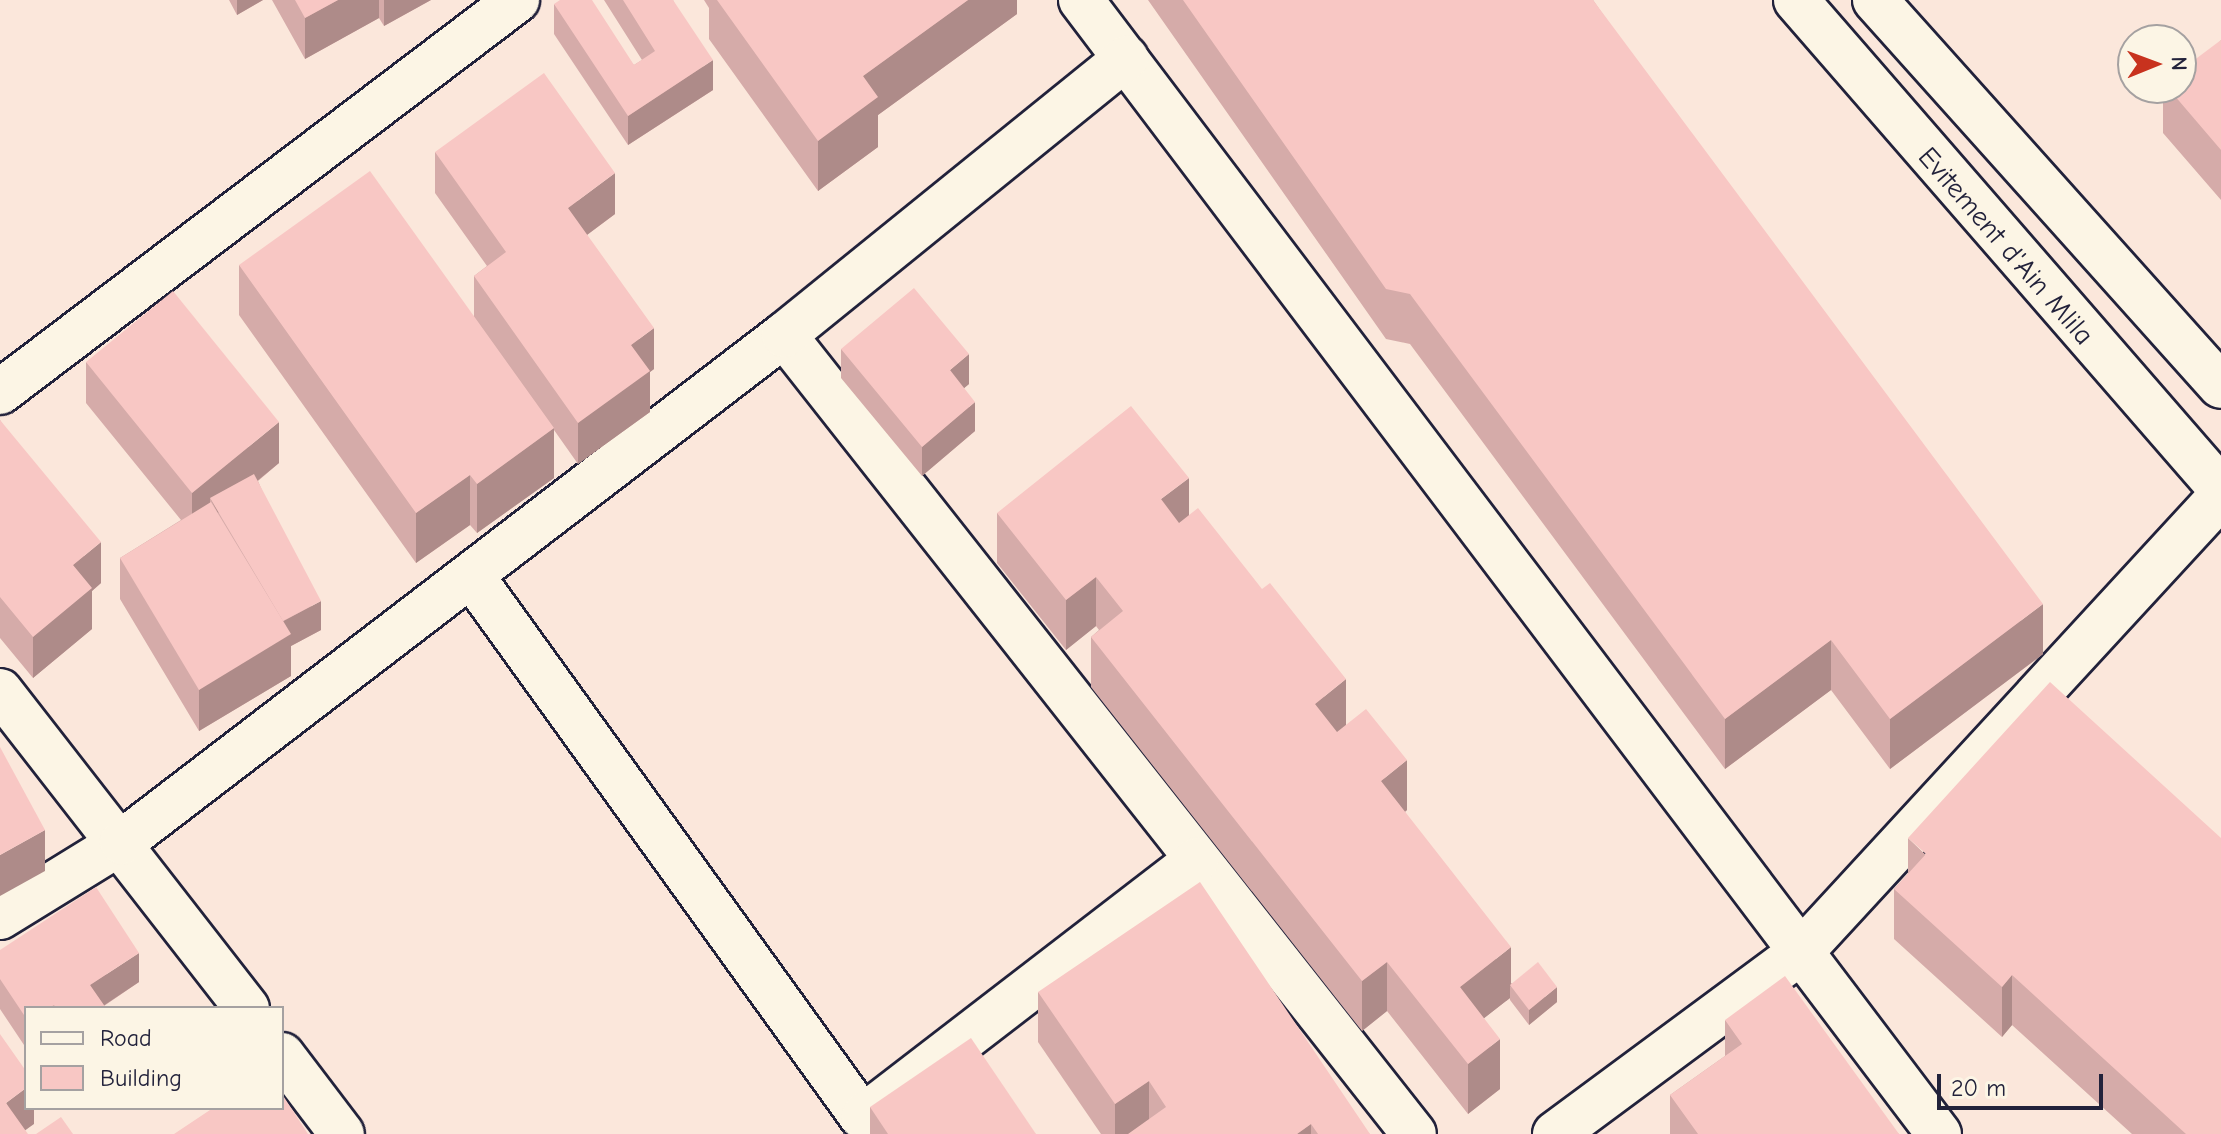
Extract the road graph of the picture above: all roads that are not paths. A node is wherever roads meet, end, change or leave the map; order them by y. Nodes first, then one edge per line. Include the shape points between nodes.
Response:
1 (517, 0) edge
2 (1081, 0) edge
3 (1796, 0) edge
4 (1875, 0) edge
5 (1126, 58) junction
6 (784, 335) junction
7 (2221, 386) edge
8 (0, 392) edge
9 (2221, 489) edge
10 (2221, 496) edge
11 (471, 575) junction
12 (0, 691) edge
13 (122, 842) junction
14 (1197, 860) junction
15 (0, 917) edge
16 (1800, 953) junction
17 (245, 1006) edge
18 (284, 1058) edge
19 (851, 1126) edge
20 (342, 1134) edge
21 (1414, 1134) edge
22 (1555, 1134) edge
23 (1939, 1134) edge

1 - 8 main road
2 - 5 main road
3 - 9 main road, Evitement d'Ain Mlila
4 - 7 main road
5 - 6 main road
5 - 16 main road
6 - 11 main road
6 - 14 main road
10 - 16 main road
11 - 13 main road
11 - 19 main road
12 - 13 main road
13 - 15 main road
13 - 17 main road
14 - 19 main road
14 - 21 main road
16 - 22 main road
16 - 23 main road
18 - 20 main road

